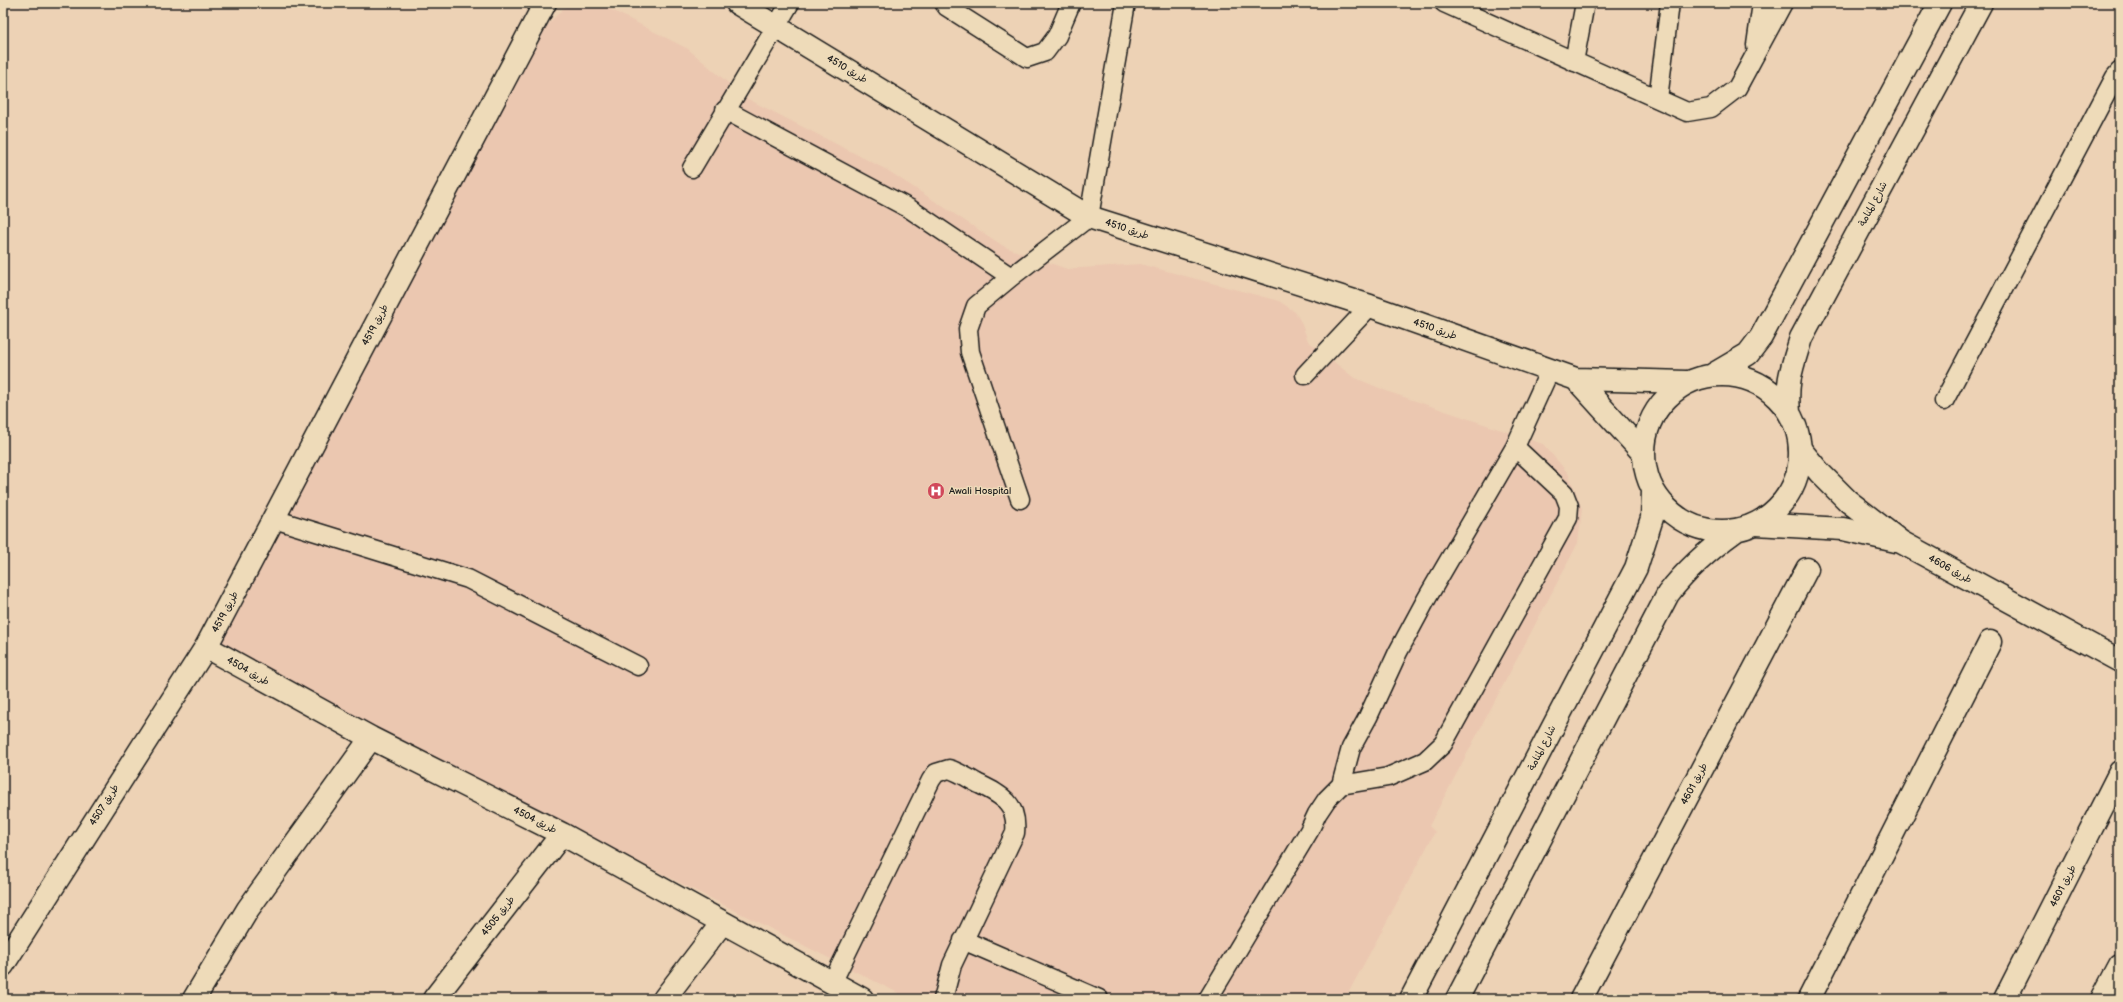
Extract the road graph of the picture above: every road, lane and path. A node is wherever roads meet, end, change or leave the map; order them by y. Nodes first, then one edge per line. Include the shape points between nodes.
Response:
1 (544, 3) edge
2 (737, 3) edge
3 (790, 3) edge
4 (944, 3) edge
5 (1071, 3) edge
6 (1126, 3) edge
7 (1444, 3) edge
8 (1585, 3) edge
9 (1670, 3) edge
10 (1762, 3) edge
11 (1784, 3) edge
12 (1940, 3) edge
13 (1982, 3) edge
14 (1463, 7) edge
15 (775, 26) junction
16 (1754, 58) junction
17 (1574, 62) junction
18 (2120, 71) edge
19 (1658, 99) junction
20 (725, 110) junction
21 (692, 168) dead end
22 (1089, 217) junction
23 (1011, 276) junction
24 (1370, 306) junction
25 (1550, 370) junction
26 (1714, 374) junction
27 (1305, 375) dead end
28 (1576, 379) junction
29 (1686, 382) junction
30 (1944, 401) dead end
31 (1789, 412) junction
32 (1515, 447) junction
33 (1800, 449) junction
34 (1643, 453) junction
35 (1653, 491) junction
36 (1020, 499) dead end
37 (274, 519) junction
38 (1756, 524) junction
39 (1735, 531) junction
40 (1901, 542) junction
41 (1807, 569) dead end
42 (1990, 642) dead end
43 (206, 647) junction
44 (2120, 661) edge
45 (638, 666) dead end
46 (371, 738) junction
47 (2120, 772) edge
48 (1341, 785) junction
49 (562, 834) junction
50 (722, 923) junction
51 (963, 940) junction
52 (3, 965) edge
53 (2120, 965) edge
54 (832, 983) junction
55 (194, 999) edge
56 (434, 999) edge
57 (664, 999) edge
58 (862, 999) edge
59 (943, 999) edge
60 (1099, 999) edge
61 (1208, 999) edge
62 (1411, 999) edge
63 (1457, 999) edge
64 (1581, 999) edge
65 (1809, 999) edge
66 (2005, 999) edge
67 (2102, 999) edge

1 - 37 street, طريق 4519
2 - 15 street, طريق 4510
3 - 15 lane
4 - 5 lane via 1027,58 1045,52 1057,36
6 - 22 lane
7 - 14 lane
8 - 17 lane
9 - 19 lane
10 - 16 lane
11 - 16 lane
12 - 26 street via 1761,337 1748,354
13 - 31 street, شارع المنامة via 1801,338 1790,371 1787,390
14 - 17 lane
15 - 20 lane
15 - 22 street, طريق 4510
16 - 19 lane via 1737,88 1711,108 1688,112
17 - 19 lane
18 - 30 lane
20 - 21 lane
20 - 23 lane via 910,209
22 - 23 lane
22 - 24 street, طريق 4510
23 - 36 lane via 976,306 968,329 970,352
24 - 25 street, طريق 4510
24 - 27 lane
25 - 28 street, طريق 4510
25 - 32 lane
26 - 29 street
26 - 31 street via 1750,380 1769,390
28 - 29 street
28 - 34 street, طريق 4510
29 - 34 street via 1663,400 1648,424
31 - 33 street via 1797,430
32 - 48 lane via 1398,652 1351,748
32 - 48 lane via 1564,493 1569,506 1568,518 1443,744 1425,761 1388,777
33 - 38 street via 1798,472 1789,494 1774,512
33 - 40 street, طريق 4606 via 1848,501
34 - 35 street
35 - 39 street via 1668,510 1688,524 1711,531
35 - 62 street, شارع المنامة via 1652,518 1636,568
37 - 43 street, طريق 4519
37 - 45 lane via 468,579
38 - 39 street
38 - 40 street via 1843,529
39 - 63 street via 1701,558 1668,594
40 - 44 street, طريق 4606
41 - 64 street, طريق 4601
42 - 65 street
43 - 46 street, طريق 4504
43 - 52 street, طريق 4507
46 - 49 street, طريق 4504
46 - 55 street via 248,909
47 - 66 street, طريق 4601
48 - 61 lane via 1317,814
49 - 50 street, طريق 4504
49 - 56 street, طريق 4505
50 - 54 street, طريق 4504
50 - 57 street
51 - 54 lane via 1014,833 1016,822 1014,812 1002,796 949,769 936,774 931,780
51 - 59 lane via 952,965
51 - 60 lane
53 - 67 street
54 - 58 street, طريق 4504

